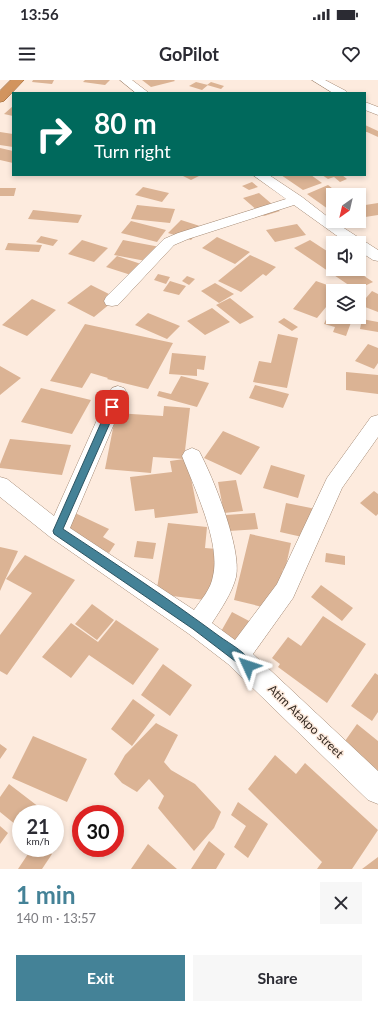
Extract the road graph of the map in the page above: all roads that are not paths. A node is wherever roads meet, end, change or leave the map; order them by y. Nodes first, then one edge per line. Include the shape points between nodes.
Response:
1 (18, 80) edge
2 (124, 80) edge
3 (317, 80) edge
4 (344, 80) edge
5 (332, 88) junction
6 (142, 92) edge
7 (340, 92) edge
8 (0, 98) edge
9 (366, 106) edge
10 (378, 112) edge
11 (261, 176) edge
12 (297, 200) junction
13 (347, 236) edge
14 (366, 250) edge
15 (378, 258) edge
16 (112, 301) dead end
17 (118, 393) dead end
18 (378, 422) edge
19 (192, 456) dead end
20 (0, 485) edge
21 (58, 531) junction
22 (197, 626) junction
23 (237, 656) junction
24 (378, 790) edge

1 - 8 highway
2 - 6 street
3 - 5 street
4 - 5 street
5 - 7 street
9 - 10 street
11 - 12 street
12 - 13 street
12 - 16 street via 169,242
14 - 15 street
17 - 21 street
18 - 23 street via 334,484 285,591
19 - 22 street via 224,541 225,574 222,584
20 - 21 street, Atim Atakpo street
21 - 22 street, Atim Atakpo street
22 - 23 street, Atim Atakpo street
23 - 24 street, Atim Atakpo street

